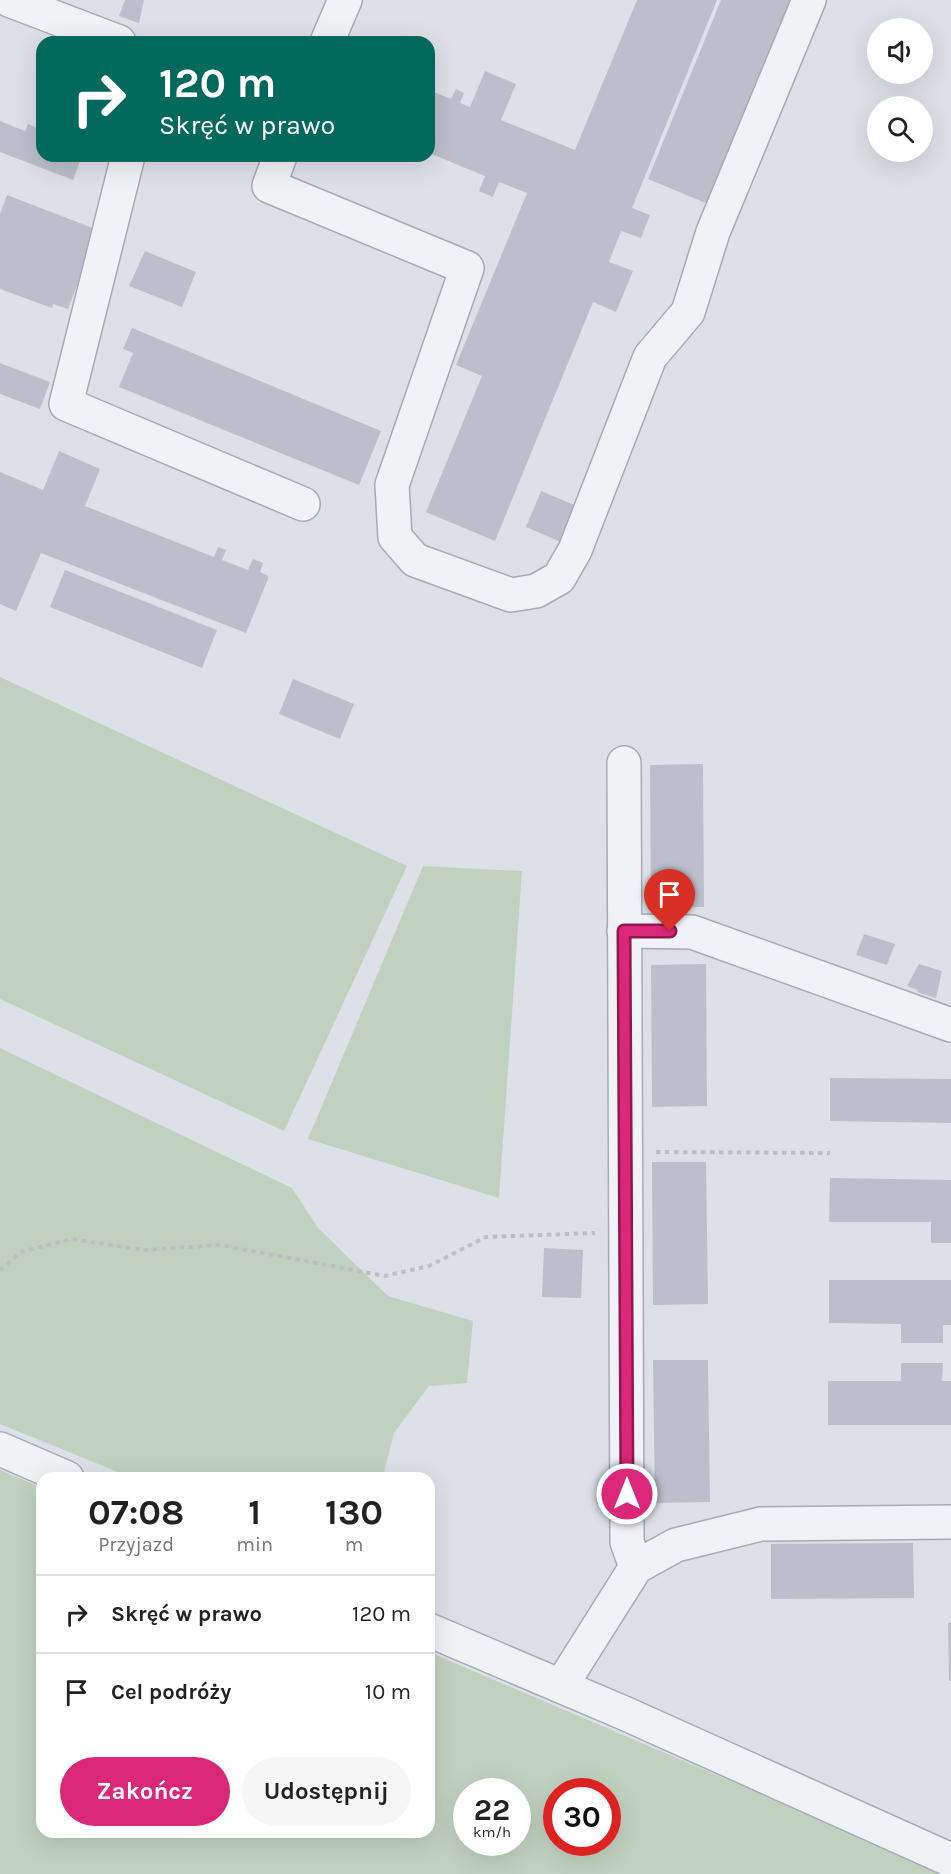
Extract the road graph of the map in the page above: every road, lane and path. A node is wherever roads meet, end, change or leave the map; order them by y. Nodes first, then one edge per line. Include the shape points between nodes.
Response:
1 (9, 0) edge
2 (345, 0) edge
3 (809, 0) edge
4 (103, 36) edge
5 (330, 36) edge
6 (126, 162) edge
7 (278, 162) edge
8 (303, 504) dead end
9 (624, 763) dead end
10 (624, 931) junction
11 (951, 1025) edge
12 (625, 1151) junction
13 (830, 1153) dead end
14 (626, 1231) junction
15 (0, 1270) edge
16 (0, 1449) edge
17 (53, 1472) edge
18 (951, 1522) edge
19 (636, 1568) junction
20 (435, 1633) edge
21 (561, 1686) junction
22 (951, 1860) edge

1 - 4 street
2 - 5 street
3 - 7 street via 713,232 688,312 650,357 575,550 559,578 536,591 511,595 415,560 395,537 392,485 467,268 269,186
6 - 8 street via 66,404
9 - 10 street
10 - 11 street via 693,932
10 - 12 street
12 - 13 path
12 - 14 street
14 - 15 path via 486,1237 429,1266 385,1276 220,1245 144,1250 71,1239 21,1252
14 - 19 street via 627,1542
16 - 17 street
18 - 19 street via 761,1524 676,1545
19 - 21 street
20 - 21 street
21 - 22 street

